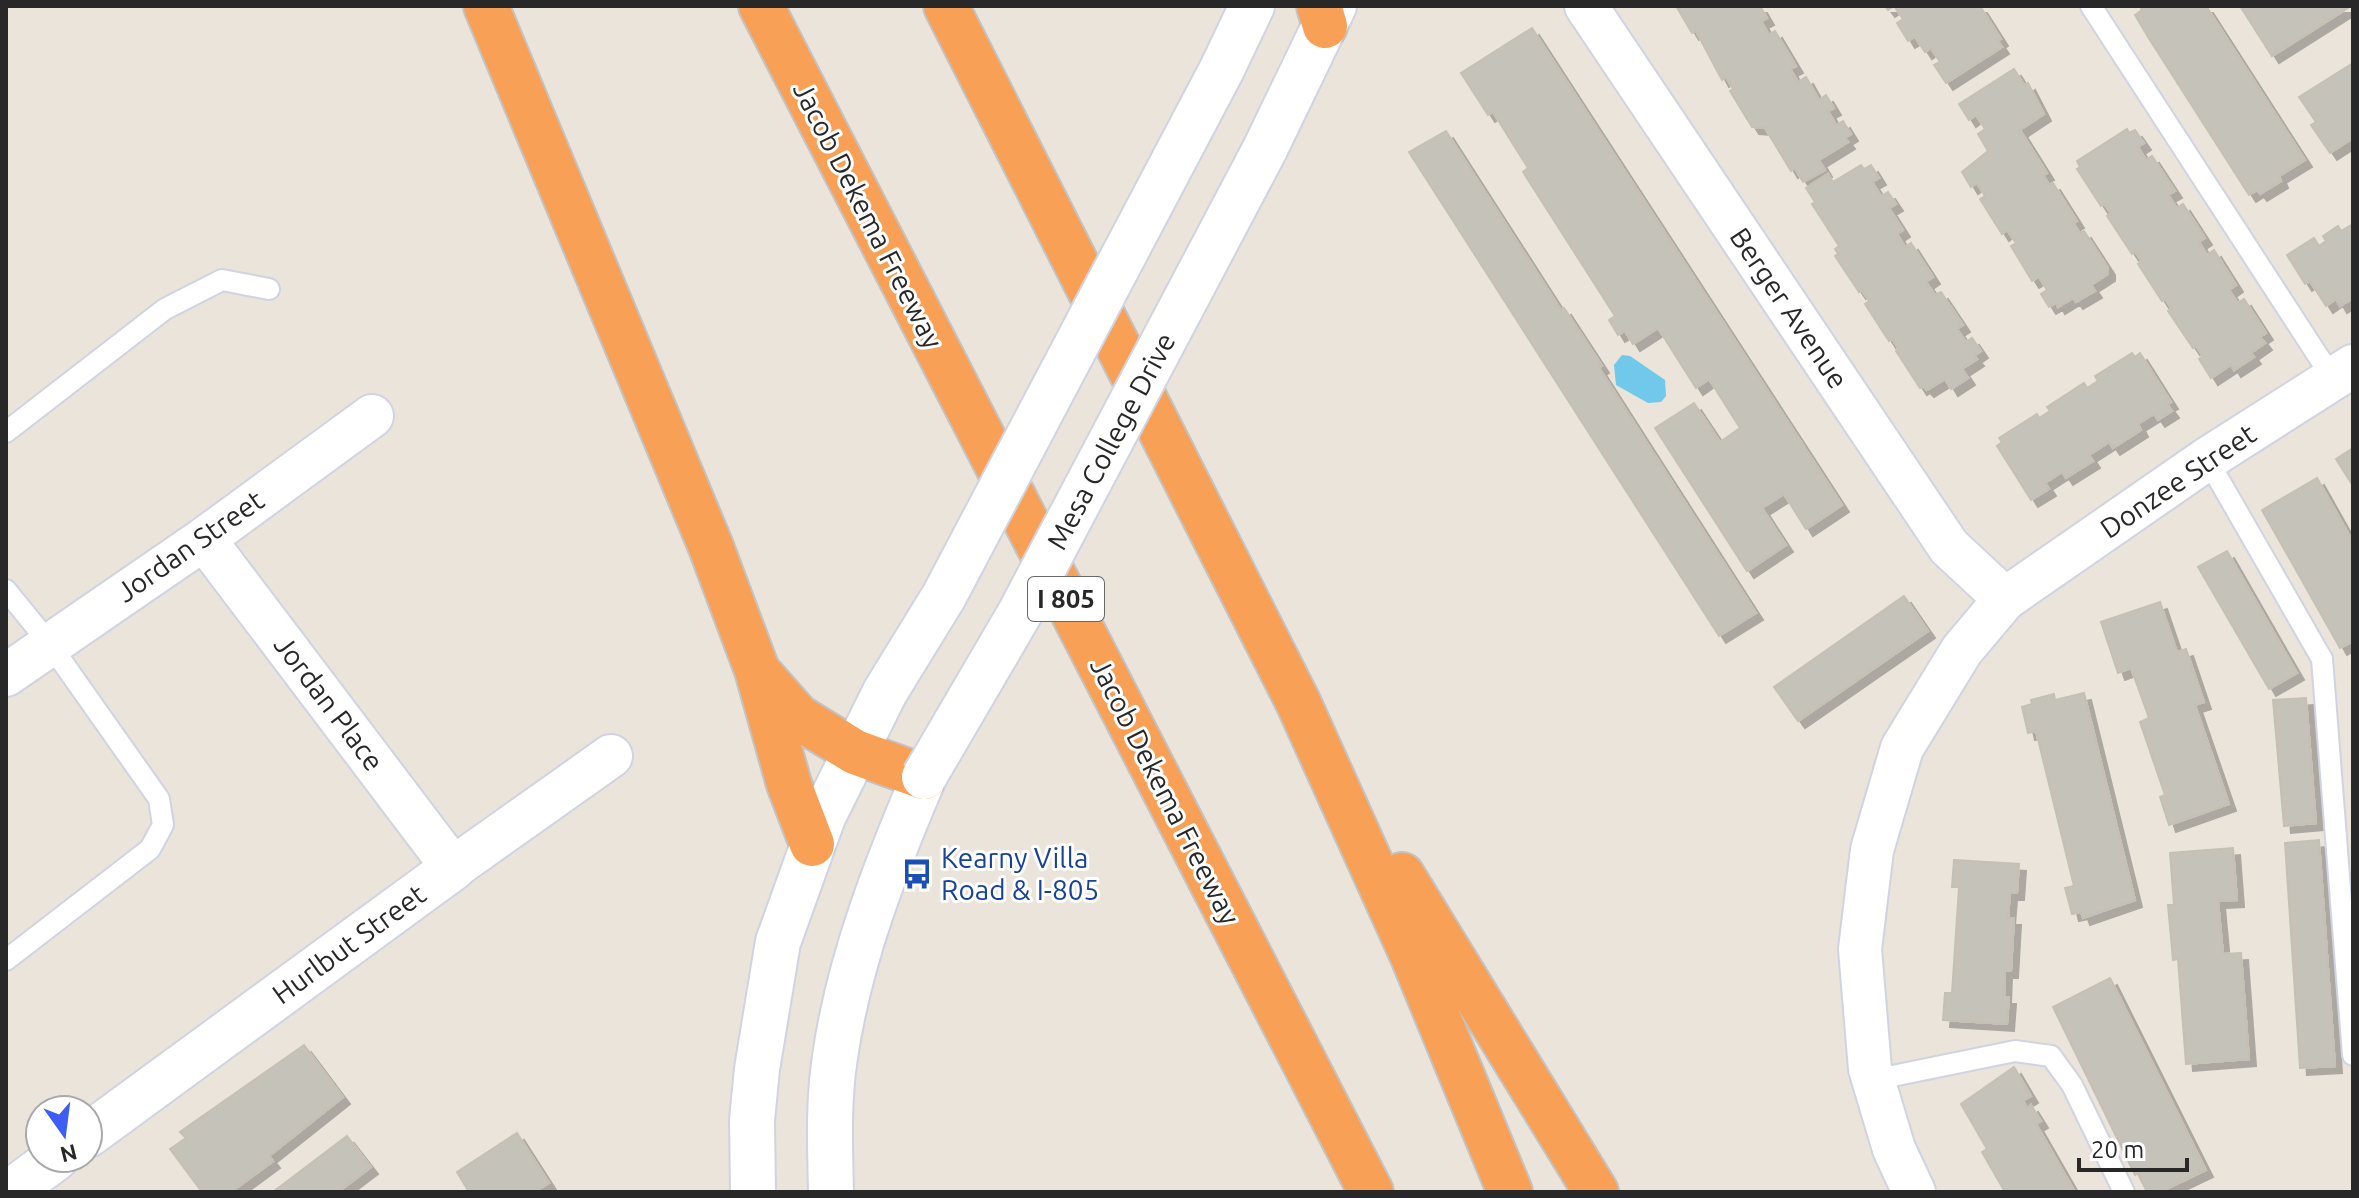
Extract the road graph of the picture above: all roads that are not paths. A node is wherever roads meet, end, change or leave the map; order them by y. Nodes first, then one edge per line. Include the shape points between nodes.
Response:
1 (486, 6) edge
2 (761, 6) edge
3 (946, 6) edge
4 (1252, 6) edge
5 (1586, 6) edge
6 (2091, 6) edge
7 (1326, 13) edge
8 (269, 289) dead end
9 (2343, 373) edge
10 (372, 416) dead end
11 (6, 432) edge
12 (2207, 459) junction
13 (204, 539) junction
14 (6, 590) edge
15 (2005, 599) junction
16 (49, 643) junction
17 (757, 670) junction
18 (6, 675) edge
19 (1298, 702) junction
20 (855, 752) junction
21 (611, 756) dead end
22 (924, 777) junction
23 (812, 844) junction
24 (453, 868) junction
25 (6, 960) edge
26 (2353, 1055) edge
27 (1873, 1080) junction
28 (104, 1123) edge
29 (34, 1174) edge
30 (10, 1192) edge
31 (753, 1192) edge
32 (831, 1192) edge
33 (1371, 1192) edge
34 (1510, 1192) edge
35 (1596, 1192) edge
36 (1914, 1192) edge
37 (2124, 1192) edge

1 - 17 highway via 702,524
2 - 33 highway, Jacob Dekema Freeway / I 805
3 - 19 highway
4 - 20 main road, bridge via 952,582
5 - 15 street, Berger Avenue via 1949,547
6 - 9 lane
7 - 22 main road, Mesa College Drive, bridge via 1265,149 1021,611
8 - 11 lane via 222,280 165,309
9 - 12 street, Donzee Street
10 - 13 street, Jordan Street
12 - 15 street, Donzee Street
12 - 26 lane via 2322,659
13 - 16 street, Jordan Street
13 - 24 street, Jordan Place
14 - 16 lane
15 - 27 street, Donzee Street via 1962,650 1902,748 1872,850 1860,949
16 - 18 street, Jordan Street
16 - 25 lane via 159,799 163,825 150,849
17 - 20 highway via 798,717
17 - 23 highway
19 - 34 highway via 1414,959
19 - 35 highway
20 - 22 highway
20 - 23 main road
21 - 24 street, Hurlbut Street
22 - 32 main road, Mesa College Drive via 869,920 834,1058
23 - 31 main road via 778,942 757,1069
24 - 28 main road, Hurlbut Street
27 - 36 street, Donzee Street
27 - 37 lane via 2015,1051 2051,1056 2072,1085
29 - 30 main road

